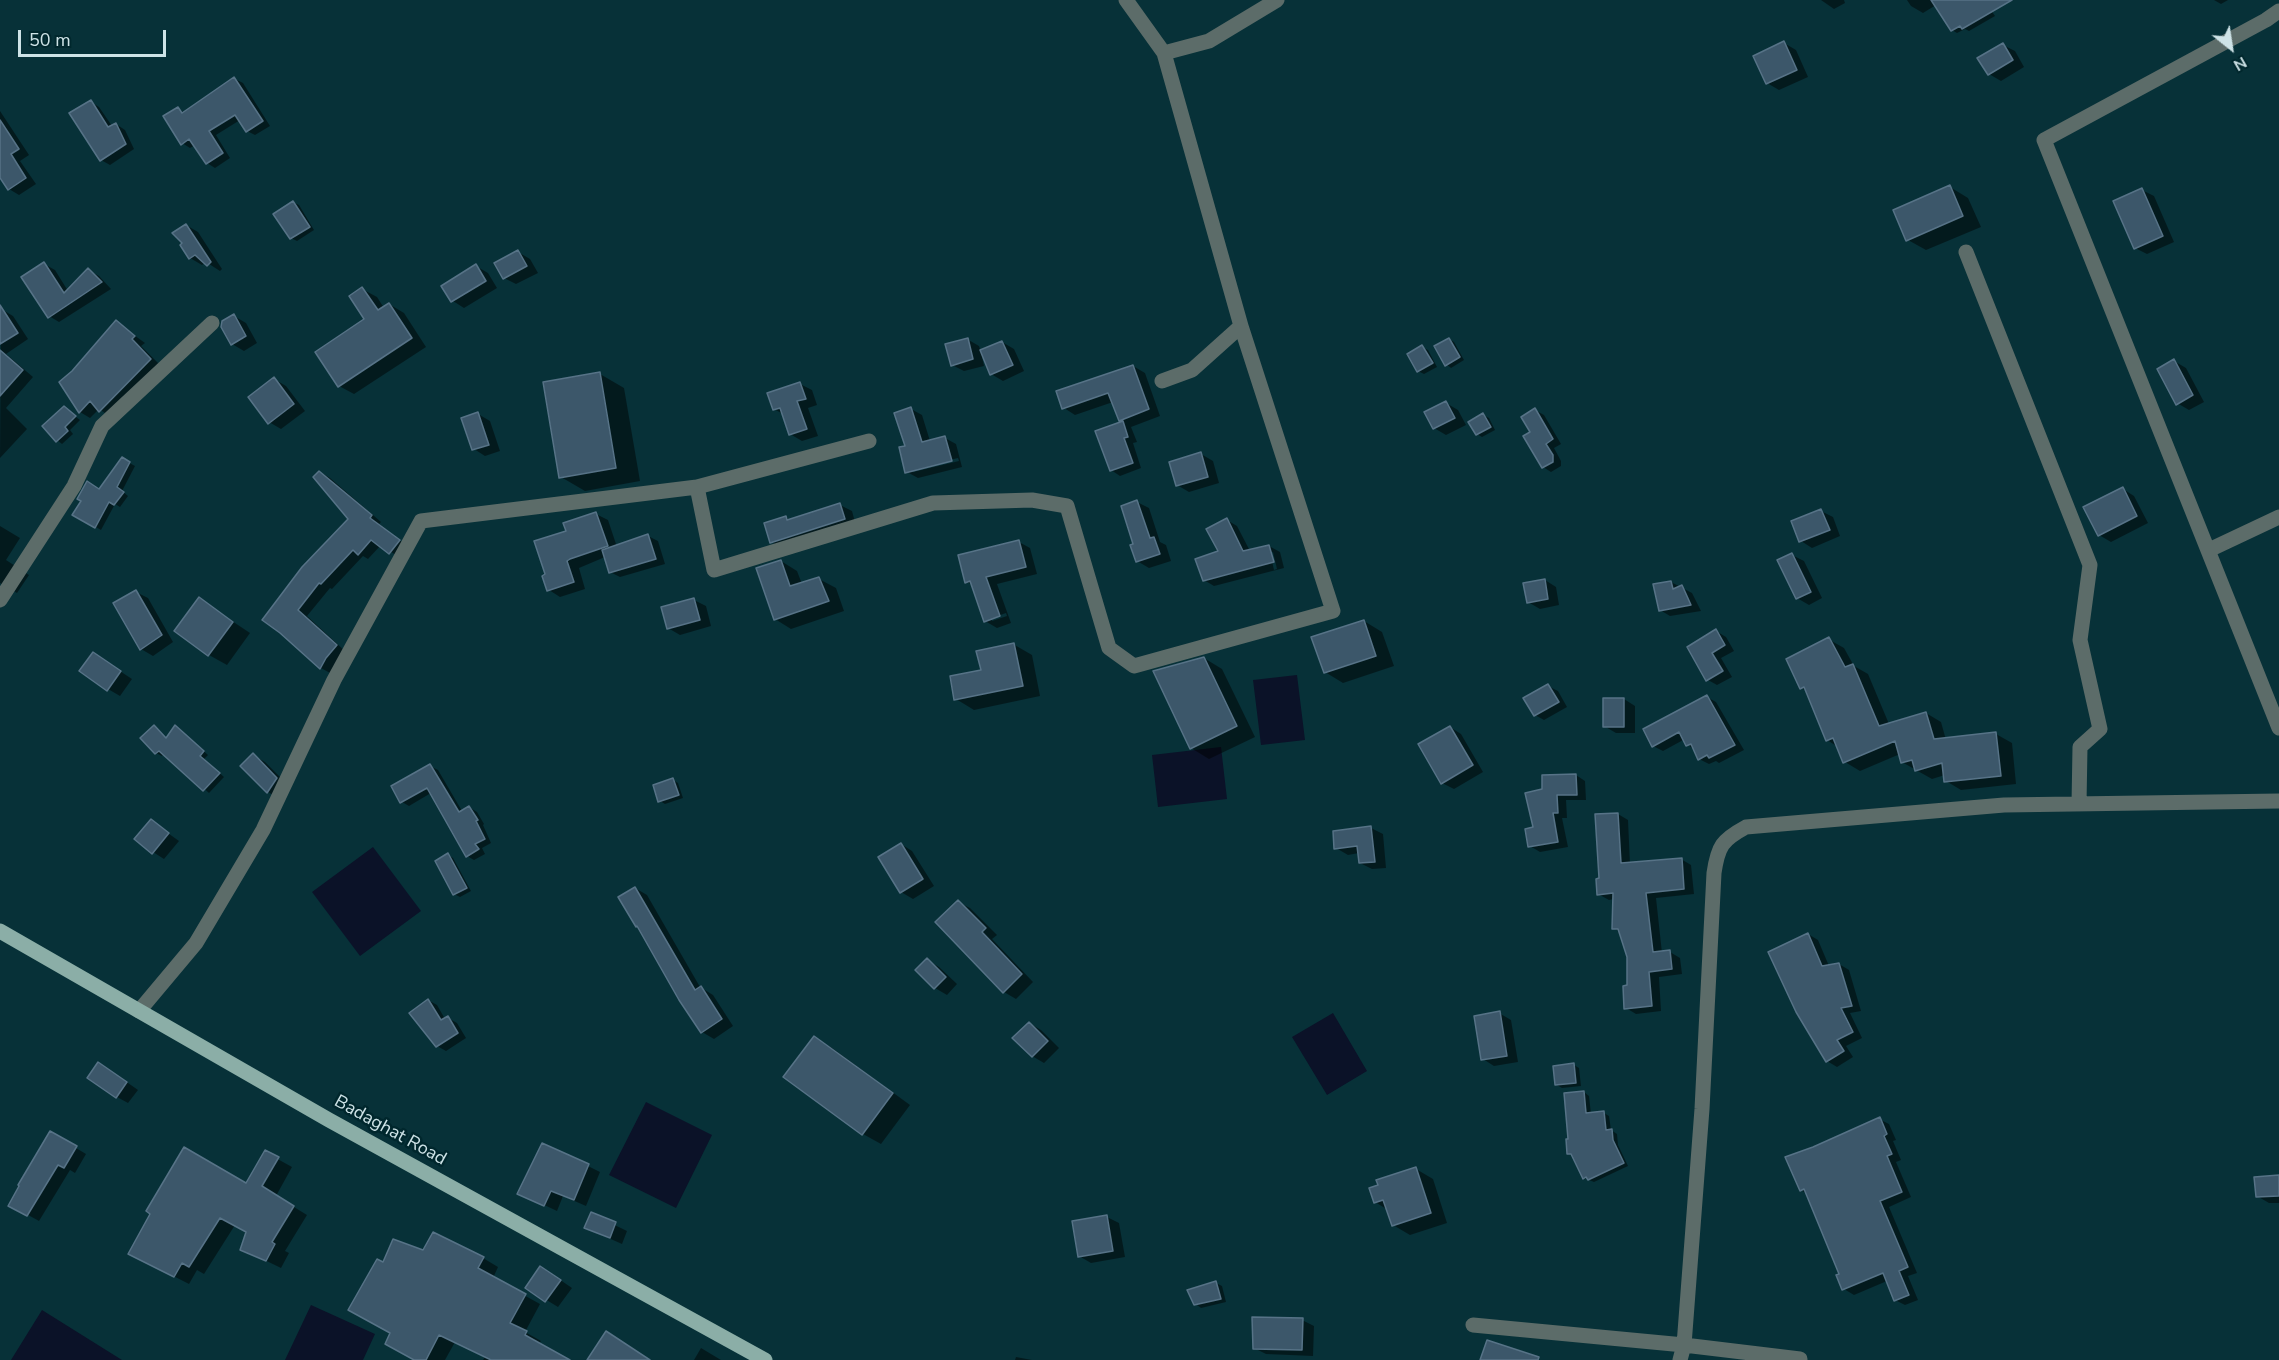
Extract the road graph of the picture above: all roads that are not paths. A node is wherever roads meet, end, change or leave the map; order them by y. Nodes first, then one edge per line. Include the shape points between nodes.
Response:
1 (1126, 0) edge
2 (1276, 0) edge
3 (2279, 11) edge
4 (1164, 53) junction
5 (1966, 252) dead end
6 (212, 323) dead end
7 (1241, 326) junction
8 (1162, 381) dead end
9 (869, 441) dead end
10 (697, 487) junction
11 (2279, 517) edge
12 (2209, 550) junction
13 (0, 600) edge
14 (2279, 728) edge
15 (2279, 801) edge
16 (2079, 804) junction
17 (0, 932) edge
18 (139, 1011) junction
19 (1473, 1325) dead end
20 (1682, 1352) edge
21 (1800, 1359) edge
22 (765, 1360) edge

1 - 4 street
2 - 4 street via 1209,41
3 - 12 street via 2044,140
4 - 7 street
5 - 16 street via 2090,565 2080,640 2100,729 2080,747
6 - 13 street via 102,426 74,486
7 - 8 street via 1192,370
7 - 10 street via 1332,611 1134,666 1109,648 1067,506 1032,500 933,504 714,570
9 - 10 street
10 - 18 street via 420,521 334,680 263,830 196,943
11 - 12 street
12 - 14 street
15 - 16 street
16 - 20 street via 2004,805 1746,827 1726,837 1717,852 1714,873 1702,1109
17 - 18 main road, Badaghat Road
18 - 22 main road, Badaghat Road
19 - 20 street
20 - 21 street

